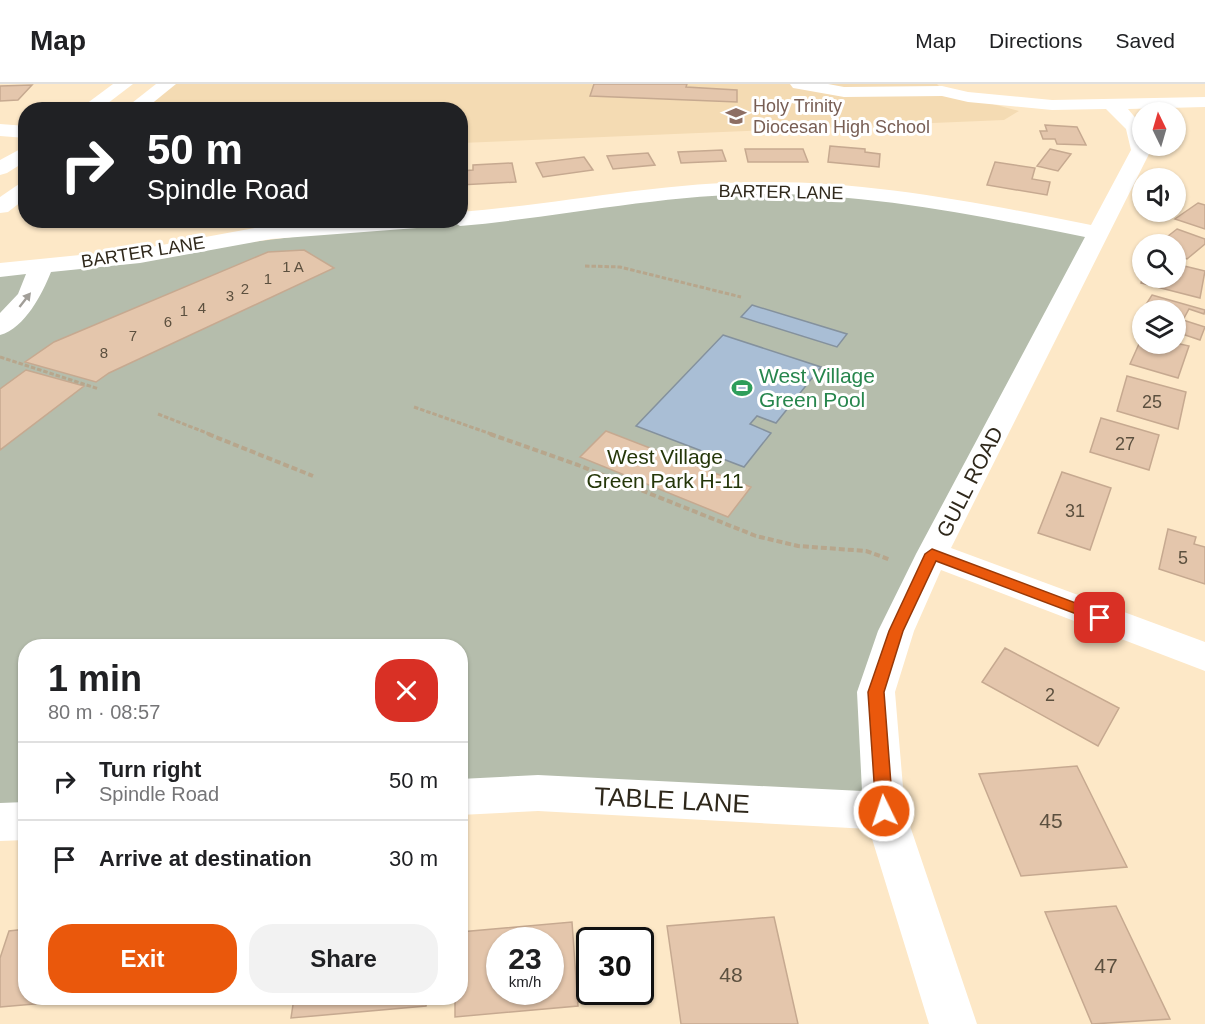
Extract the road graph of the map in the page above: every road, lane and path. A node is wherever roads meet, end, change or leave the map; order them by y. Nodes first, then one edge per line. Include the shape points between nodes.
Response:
1 (124, 84) edge
2 (167, 84) edge
3 (799, 84) edge
4 (939, 87) edge
5 (98, 102) edge
6 (143, 102) edge
7 (1205, 102) edge
8 (1112, 105) junction
9 (0, 130) edge
10 (18, 131) edge
11 (18, 157) edge
12 (0, 169) edge
13 (18, 194) edge
14 (0, 207) edge
15 (468, 218) edge
16 (324, 228) edge
17 (1099, 233) junction
18 (585, 266) dead end
19 (41, 267) junction
20 (0, 270) edge
21 (741, 297) dead end
22 (0, 327) edge
23 (0, 357) edge
24 (99, 389) dead end
25 (414, 407) dead end
26 (158, 414) dead end
27 (313, 476) dead end
28 (928, 564) junction
29 (1205, 657) edge
30 (468, 797) edge
31 (884, 811) junction
32 (18, 821) edge
33 (0, 822) edge
34 (953, 1024) edge

1 - 5 street
2 - 6 street
3 - 4 street via 844,92
4 - 8 street via 968,97 1020,103
7 - 8 street
8 - 17 street, GULL ROAD via 1139,133 1141,150
9 - 10 street
11 - 12 street
13 - 14 street
15 - 17 street, BARTER LANE via 706,191 793,189 913,199
16 - 19 street, BARTER LANE via 271,232 140,256
17 - 28 street, GULL ROAD
18 - 21 path via 620,267
19 - 20 street, BARTER LANE
22 -> 19 street via 29,297
23 - 24 path
25 - 28 path via 578,465 756,536 798,546 866,551
26 - 27 path
28 - 29 street
28 - 31 street, GULL ROAD via 896,631 876,692
30 - 31 street, TABLE LANE via 538,793
31 - 34 street, GULL ROAD
32 - 33 street

